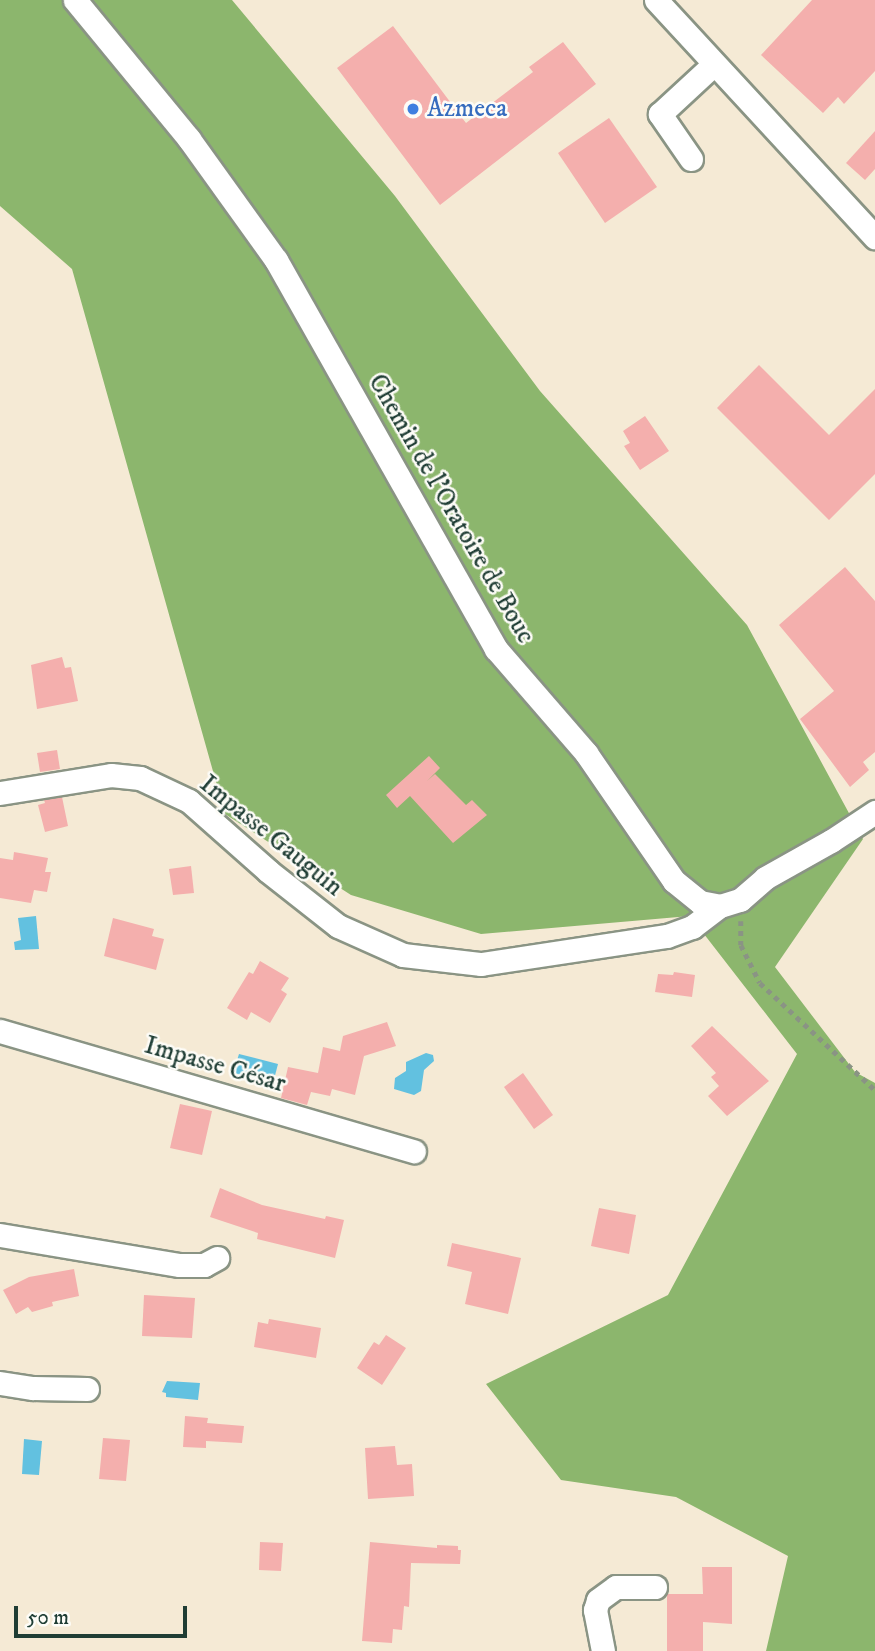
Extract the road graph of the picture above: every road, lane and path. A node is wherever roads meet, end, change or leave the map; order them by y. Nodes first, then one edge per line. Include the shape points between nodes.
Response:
1 (75, 0) edge
2 (656, 0) edge
3 (713, 65) junction
4 (691, 159) dead end
5 (875, 237) edge
6 (0, 793) edge
7 (875, 812) edge
8 (730, 903) junction
9 (0, 1031) edge
10 (875, 1090) edge
11 (414, 1152) dead end
12 (0, 1235) edge
13 (218, 1258) dead end
14 (0, 1383) edge
15 (87, 1390) dead end
16 (656, 1587) dead end
17 (603, 1651) edge

1 - 8 street, Chemin de l'Oratoire de Bouc via 189,139 276,260 496,649 586,753 674,881 700,902
2 - 3 street
3 - 4 street via 660,114
3 - 5 street
6 - 8 street, Impasse Gauguin via 111,775 140,778 189,801 338,926 403,955 481,964 667,936 692,927
7 - 8 street
8 - 10 path via 741,945 760,983
9 - 11 street, Impasse César
12 - 13 street via 180,1265 204,1265
14 - 15 street
16 - 17 street via 616,1587 598,1600 595,1611

